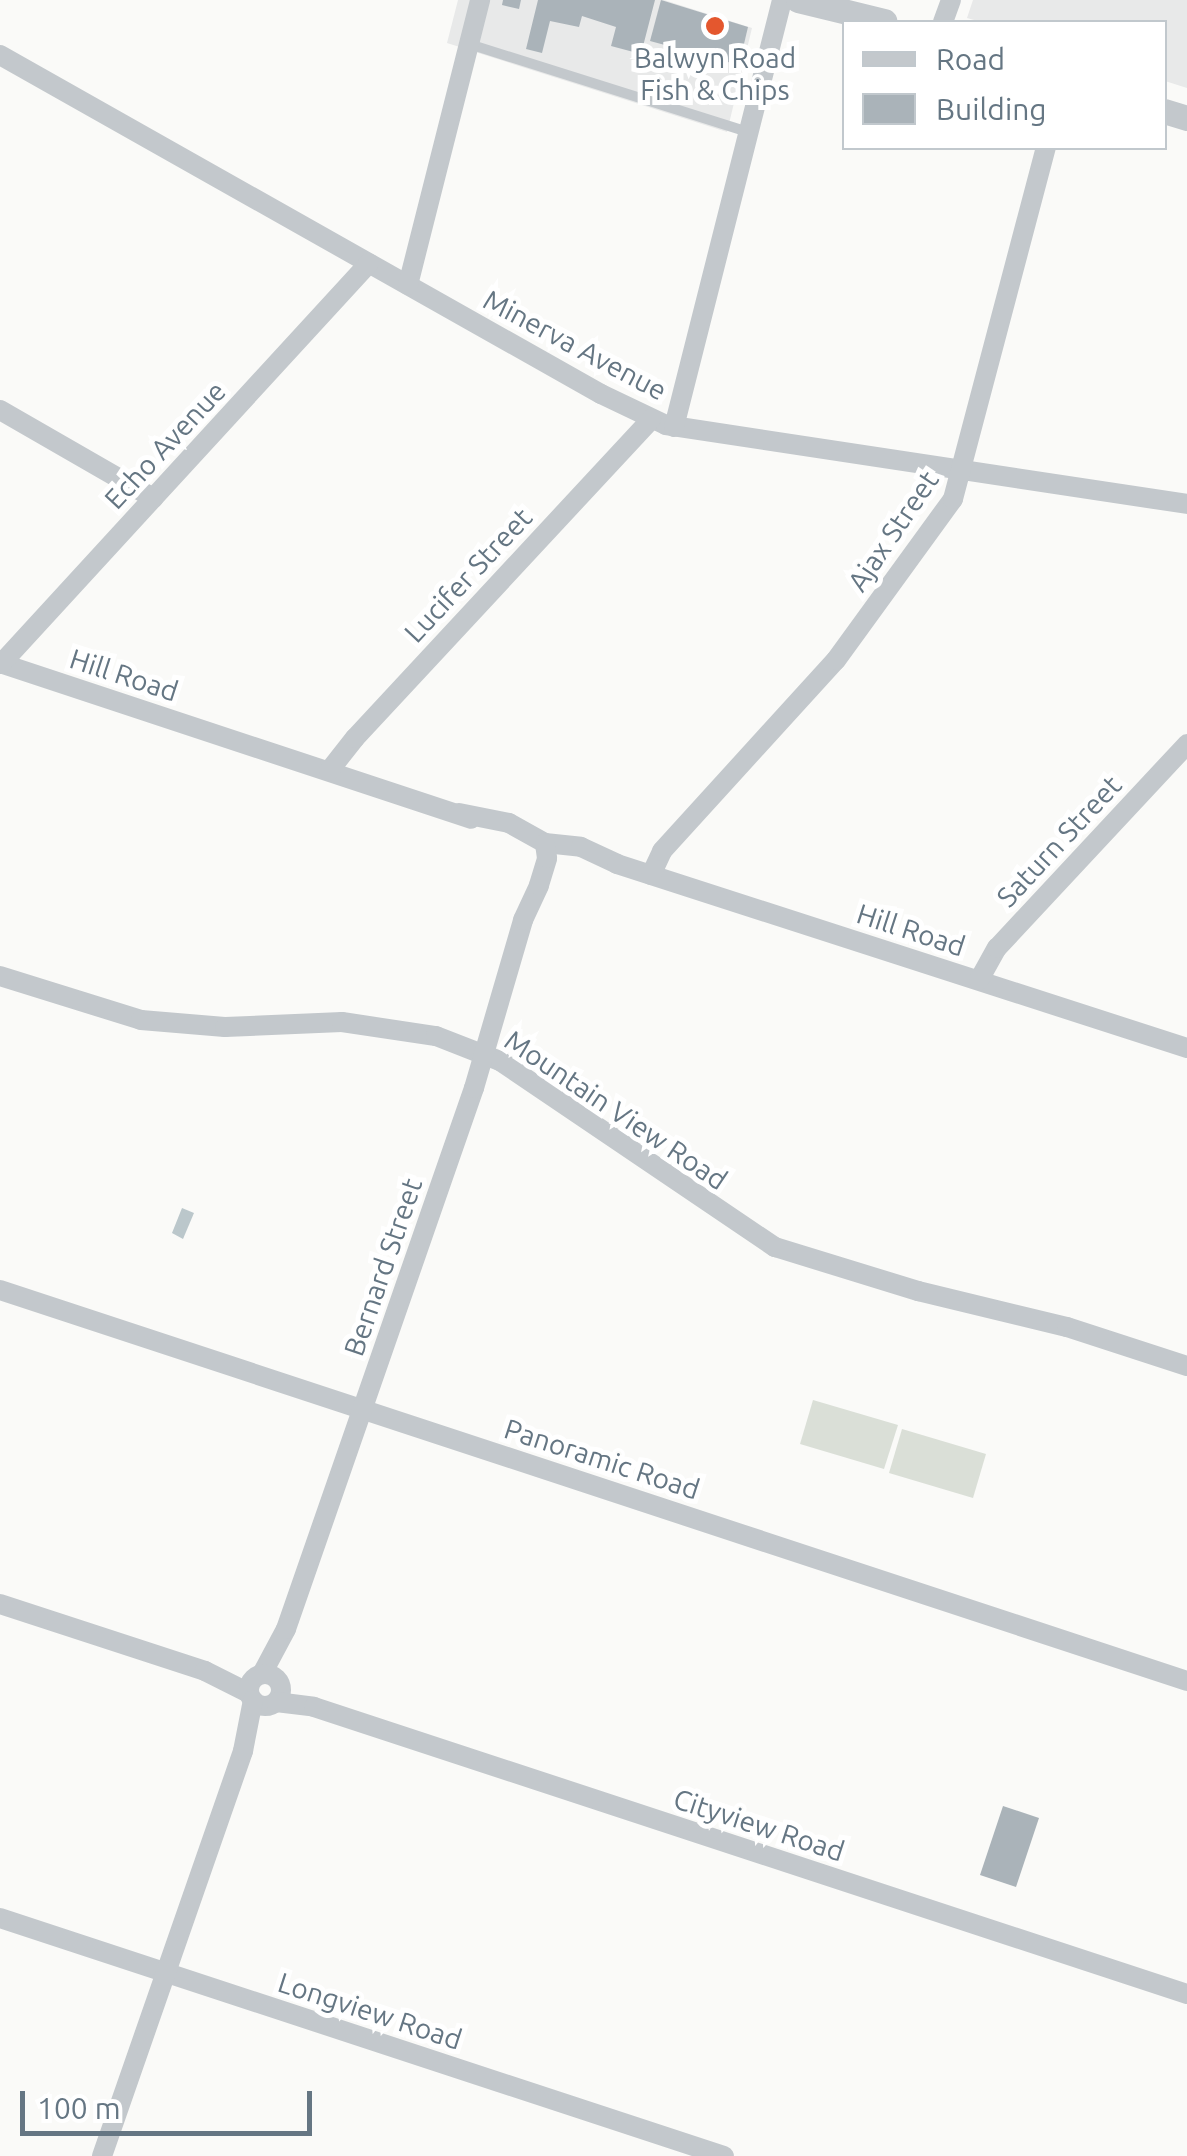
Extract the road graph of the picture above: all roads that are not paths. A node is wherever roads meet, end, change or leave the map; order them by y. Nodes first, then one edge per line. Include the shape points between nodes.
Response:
1 (480, 0) edge
2 (782, 0) edge
3 (818, 2) edge
4 (880, 20) edge
5 (469, 44) junction
6 (0, 55) edge
7 (748, 132) junction
8 (1045, 150) edge
9 (369, 263) junction
10 (408, 285) junction
11 (0, 410) edge
12 (651, 418) junction
13 (674, 426) junction
14 (964, 472) junction
15 (153, 498) junction
16 (1187, 504) edge
17 (0, 664) edge
18 (1187, 744) edge
19 (329, 772) junction
20 (543, 851) junction
21 (651, 875) junction
22 (0, 976) edge
23 (979, 980) junction
24 (1187, 1048) edge
25 (484, 1054) junction
26 (0, 1290) edge
27 (1187, 1366) edge
28 (362, 1409) junction
29 (0, 1604) edge
30 (1187, 1680) edge
31 (265, 1690) junction
32 (0, 1918) edge
33 (165, 1972) junction
34 (1187, 1994) edge
35 (102, 2156) edge
36 (724, 2156) edge

1 - 5 street
2 - 7 street
3 - 4 street
5 - 7 lane
5 - 10 street
6 - 9 street, Minerva Avenue
7 - 13 street
8 - 14 street, Ajax Street
9 - 10 street, Minerva Avenue
9 - 15 street, Echo Avenue
10 - 12 street, Minerva Avenue
11 - 15 street
12 - 13 street, Minerva Avenue
12 - 19 street, Lucifer Street
13 - 14 street, Minerva Avenue
14 - 16 street, Minerva Avenue
14 - 21 street, Ajax Street via 944,514 836,660 662,851
15 - 17 street, Echo Avenue
17 - 19 street, Hill Road
18 - 23 street, Saturn Street via 997,948
19 - 20 street, Hill Road via 459,814 510,823
20 - 21 street, Hill Road via 581,847
20 - 25 street, Bernard Street
21 - 23 street, Hill Road
22 - 25 street, Mountain View Road via 140,1020 225,1027 342,1022 421,1032
23 - 24 street, Hill Road
25 - 27 street, Mountain View Road via 775,1247 1067,1326
25 - 28 street, Bernard Street
26 - 28 street, Panoramic Road
28 - 30 street, Panoramic Road
28 - 31 street, Bernard Street
29 - 31 street, Cityview Road
31 - 33 street, Bernard Street
31 - 34 street, Cityview Road
32 - 33 street, Longview Road
33 - 35 street, Bernard Street
33 - 36 street, Longview Road

